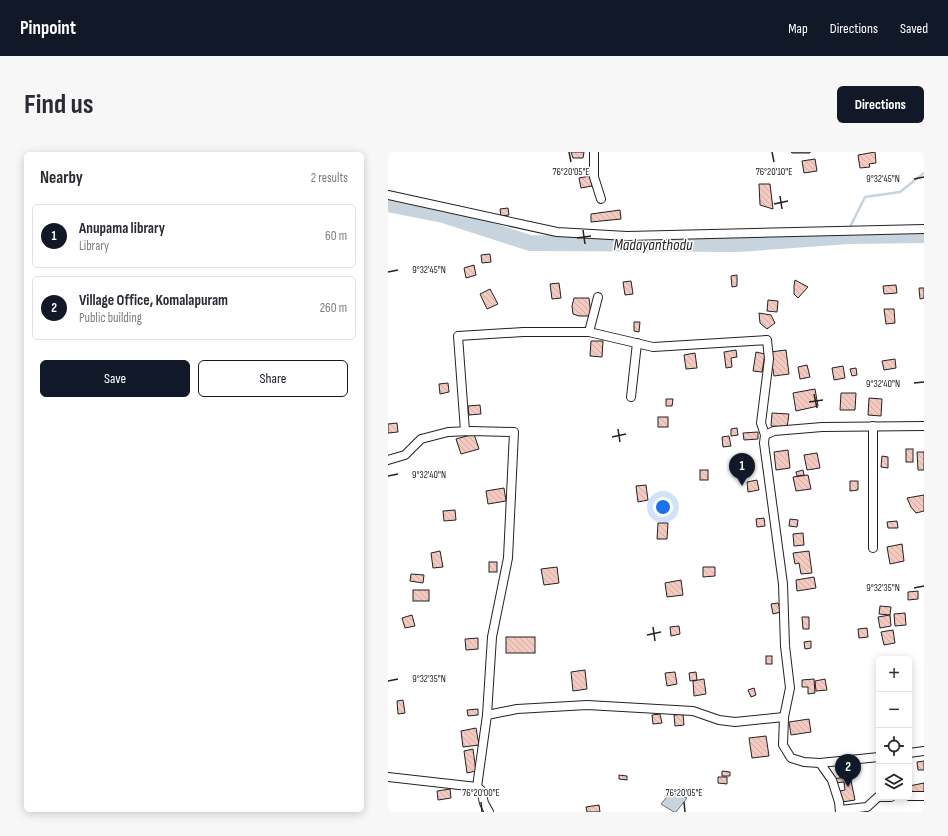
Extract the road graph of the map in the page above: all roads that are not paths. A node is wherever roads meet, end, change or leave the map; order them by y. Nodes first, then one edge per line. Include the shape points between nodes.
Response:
1 (594, 152) edge
2 (388, 195) edge
3 (601, 199) dead end
4 (924, 229) edge
5 (598, 298) dead end
6 (589, 332) junction
7 (637, 343) junction
8 (631, 398) dead end
9 (873, 426) junction
10 (924, 426) edge
11 (465, 431) junction
12 (765, 435) junction
13 (388, 460) edge
14 (873, 548) dead end
15 (487, 715) junction
16 (784, 717) junction
17 (924, 751) edge
18 (912, 753) edge
19 (876, 756) edge
20 (820, 763) junction
21 (388, 777) edge
22 (477, 787) junction
23 (912, 796) edge
24 (924, 796) edge
25 (876, 799) edge
26 (840, 811) edge
27 (489, 812) edge

1 - 3 street via 594,177
2 - 4 street via 557,232 627,236
5 - 6 street
6 - 7 street
6 - 11 street via 523,332 458,336
7 - 8 street
7 - 12 street via 654,347 767,340 768,359 761,423
9 - 10 street
9 - 12 street via 774,431
9 - 14 street
11 - 13 street via 448,432 421,440 406,455
11 - 15 street via 514,432 508,558 492,637
12 - 16 street via 783,584 785,646 790,688
15 - 16 street via 517,709 588,705 693,711 719,720 735,722
15 - 22 street
16 - 20 street via 784,745 791,758
17 - 18 street
19 - 20 street
20 - 26 street via 832,780
21 - 22 street
22 - 27 street via 481,790
23 - 24 street
25 - 26 street via 867,807

